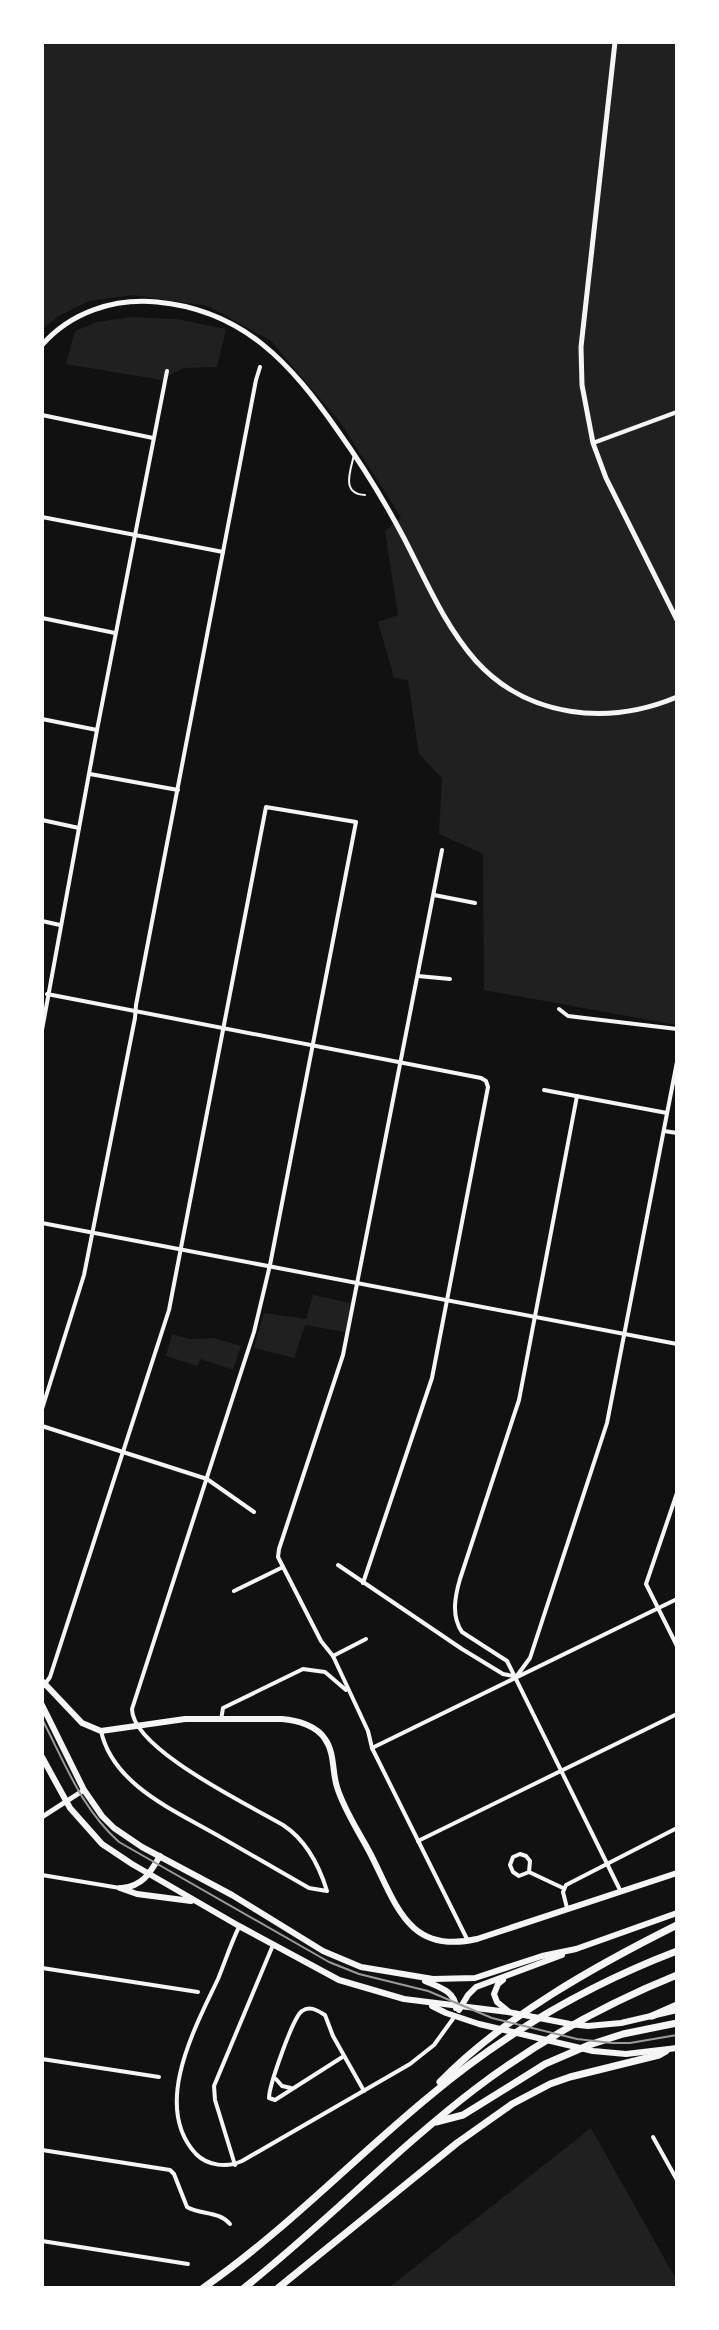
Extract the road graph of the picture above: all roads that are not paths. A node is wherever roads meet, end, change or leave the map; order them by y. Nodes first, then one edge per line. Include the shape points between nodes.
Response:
1 (615, 42) edge
2 (42, 345) edge
3 (260, 367) dead end
4 (167, 371) dead end
5 (677, 412) edge
6 (42, 415) edge
7 (153, 438) junction
8 (593, 443) junction
9 (354, 454) junction
10 (365, 495) dead end
11 (42, 517) edge
12 (134, 536) junction
13 (223, 552) junction
14 (42, 618) edge
15 (677, 620) edge
16 (115, 633) junction
17 (677, 697) edge
18 (42, 719) edge
19 (97, 730) junction
20 (89, 774) junction
21 (178, 790) junction
22 (42, 820) edge
23 (79, 828) junction
24 (442, 850) dead end
25 (434, 895) junction
26 (475, 903) dead end
27 (42, 921) edge
28 (60, 925) junction
29 (418, 976) junction
30 (450, 979) dead end
31 (47, 994) junction
32 (559, 1009) dead end
33 (137, 1012) junction
34 (224, 1028) junction
35 (677, 1029) edge
36 (42, 1030) edge
37 (312, 1046) junction
38 (402, 1062) junction
39 (677, 1062) edge
40 (544, 1090) dead end
41 (577, 1096) junction
42 (667, 1113) junction
43 (664, 1131) junction
44 (677, 1133) edge
45 (42, 1223) edge
46 (93, 1232) junction
47 (181, 1250) junction
48 (270, 1265) junction
49 (357, 1283) junction
50 (447, 1299) junction
51 (535, 1316) junction
52 (624, 1335) junction
53 (677, 1344) edge
54 (42, 1409) edge
55 (42, 1426) edge
56 (123, 1453) junction
57 (207, 1479) junction
58 (677, 1493) edge
59 (254, 1512) dead end
60 (338, 1565) dead end
61 (283, 1567) junction
62 (363, 1583) junction
63 (234, 1591) dead end
64 (677, 1599) edge
65 (658, 1608) junction
66 (366, 1639) dead end
67 (677, 1646) edge
68 (333, 1656) junction
69 (516, 1677) junction
70 (43, 1684) edge
71 (348, 1691) junction
72 (42, 1705) edge
73 (677, 1714) edge
74 (221, 1720) junction
75 (138, 1726) junction
76 (101, 1731) junction
77 (372, 1748) junction
78 (42, 1757) edge
79 (562, 1771) junction
80 (84, 1790) junction
81 (65, 1801) junction
82 (42, 1817) edge
83 (677, 1828) edge
84 (418, 1841) junction
85 (160, 1856) junction
86 (607, 1863) junction
87 (529, 1872) junction
88 (677, 1873) edge
89 (149, 1874) junction
90 (42, 1875) edge
91 (120, 1888) junction
92 (563, 1888) junction
93 (621, 1892) junction
94 (196, 1902) junction
95 (567, 1909) junction
96 (677, 1913) edge
97 (677, 1925) edge
98 (239, 1926) junction
99 (468, 1941) junction
100 (273, 1945) junction
101 (576, 1949) junction
102 (677, 1951) edge
103 (42, 1968) edge
104 (677, 1975) edge
105 (410, 1976) junction
106 (510, 1976) junction
107 (198, 1992) dead end
108 (426, 2002) junction
109 (458, 2007) junction
110 (677, 2008) edge
111 (508, 2012) junction
112 (455, 2016) junction
113 (652, 2016) joint
114 (677, 2023) edge
115 (677, 2048) edge
116 (666, 2051) junction
117 (344, 2056) junction
118 (42, 2059) edge
119 (159, 2077) dead end
120 (275, 2077) junction
121 (297, 2087) junction
122 (364, 2091) junction
123 (416, 2107) junction
124 (434, 2122) junction
125 (653, 2137) dead end
126 (42, 2150) edge
127 (235, 2165) junction
128 (677, 2180) edge
129 (230, 2224) dead end
130 (42, 2241) edge
131 (188, 2264) dead end
132 (203, 2288) edge
133 (244, 2288) edge
134 (278, 2288) edge

1 - 8 street via 581,347
2 - 9 street via 69,322 107,305 147,302 199,310 239,328 275,353
3 - 13 street
4 - 7 street
5 - 8 street
6 - 7 street
7 - 12 street
8 - 15 street
9 - 10 lane via 350,489
9 - 17 street via 458,638 499,682 547,707 588,714 640,710
11 - 12 street
12 - 13 street
12 - 16 street
13 - 21 street
14 - 16 street
16 - 19 street
18 - 19 street
19 - 20 street
20 - 21 street
20 - 23 street
21 - 33 street
22 - 23 street
23 - 28 street
24 - 25 street
25 - 26 street
25 - 29 street
27 - 28 street
28 - 31 street
29 - 30 street
29 - 38 street
31 - 33 street
31 - 36 street
32 - 35 street via 568,1016
33 - 34 street
33 - 46 street
34 - 37 street
34 - 37 street via 266,807 356,822
34 - 47 street
37 - 38 street
37 - 48 street
38 - 49 street
38 - 50 street via 481,1078 488,1087
39 - 42 street
40 - 41 street
41 - 42 street
41 - 51 street
42 - 43 street
43 - 44 street
43 - 52 street
45 - 46 street
46 - 47 street
46 - 54 street
47 - 48 street
47 - 56 street via 169,1310
48 - 49 street
48 - 57 street
49 - 50 street
49 - 61 street via 343,1355 279,1549
50 - 51 street
50 - 62 street via 432,1378
51 - 52 street
51 - 69 street via 519,1400 455,1603 462,1632 507,1661
52 - 53 street
52 - 69 street via 607,1423 530,1658
55 - 56 street
56 - 57 street
56 - 70 street via 50,1677
57 - 59 street
57 - 75 street via 132,1709
58 - 65 street via 646,1584
60 - 62 street
61 - 63 street
61 - 68 street
62 - 69 street via 462,1649
64 - 65 street
65 - 67 street
65 - 69 street
66 - 68 street
68 - 71 street
69 - 77 street
69 - 79 street
70 - 76 main road via 82,1723
71 - 74 street via 325,1672 303,1669 223,1708
71 - 77 street
72 - 80 main road
73 - 79 street
74 - 75 main road
74 - 99 main road via 290,1720 322,1735 331,1751 338,1791 401,1916 435,1940
75 - 76 main road
75 - 76 street via 167,1756 291,1830 310,1851 327,1891 309,1888 149,1795 114,1761
77 - 84 street
78 - 81 main road
79 - 84 street
79 - 86 street
80 - 81 street
80 - 85 main road via 114,1828
81 - 82 street
81 - 89 main road via 98,1842
83 - 86 street
84 - 99 street
85 - 89 main road
85 - 105 main road via 336,1957
86 - 92 street
86 - 93 street
87 - 87 street via 513,1872 513,1857 526,1856
87 - 92 street
88 - 93 main road
89 - 91 main road via 134,1887
89 - 94 main road
90 - 91 street
91 - 94 main road
92 - 95 street
93 - 95 main road
94 - 98 main road
95 - 99 main road
96 - 101 main road
97 - 123 highway via 606,1962 490,2037
98 - 100 main road
98 - 127 street via 187,2046 178,2095 183,2134 196,2153 211,2163
100 - 108 main road via 339,1980
100 - 127 street via 214,2086
101 - 105 main road via 475,1978
101 - 106 main road
102 - 123 highway via 544,2015
103 - 107 street
104 - 124 highway via 540,2044
105 - 109 main road via 447,1991
106 - 109 main road via 476,1987
106 - 111 main road via 494,1994
108 - 109 main road
108 - 112 main road
109 - 111 main road
109 - 112 main road
110 - 113 highway
111 - 113 main road via 588,2026
112 - 116 main road via 609,2053
112 - 122 street via 422,2055
114 - 124 highway via 589,2045 529,2073 463,2115
115 - 116 main road
116 - 134 highway via 570,2077 512,2104
117 - 120 street via 325,2015 303,2010
117 - 121 street
117 - 122 street
118 - 119 street
120 - 121 street via 282,2086
120 - 121 street via 269,2098 275,2100
122 - 127 street
123 - 132 highway via 266,2240
124 - 133 highway
125 - 128 street
126 - 129 street via 168,2169 187,2207
130 - 131 street

